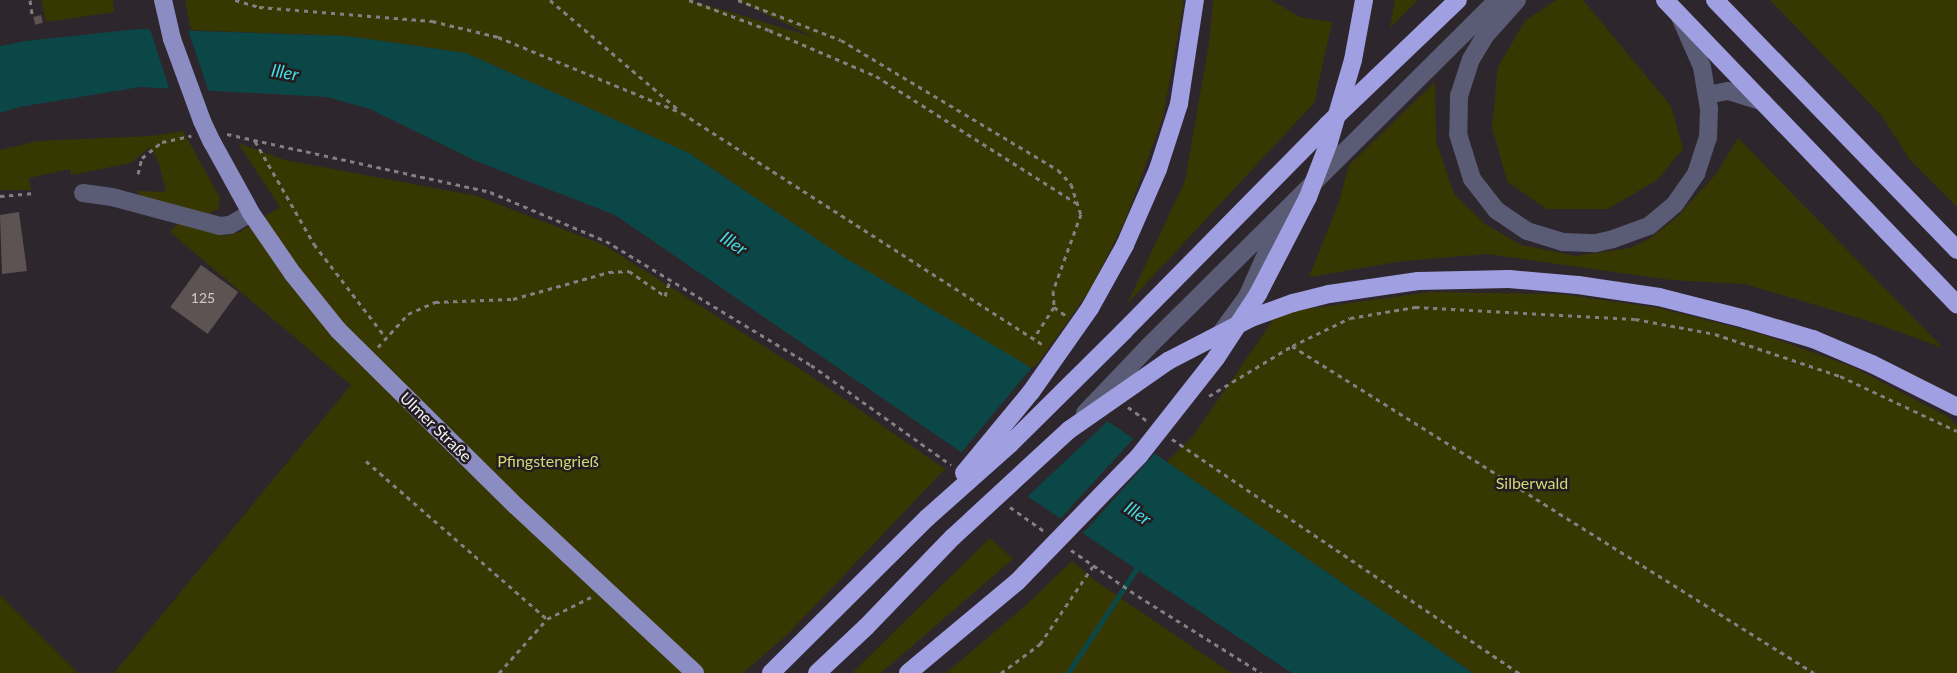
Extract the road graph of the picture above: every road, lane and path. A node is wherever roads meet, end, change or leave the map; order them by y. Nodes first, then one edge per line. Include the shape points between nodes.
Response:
1 (30, 0) edge
2 (163, 0) edge
3 (235, 0) edge
4 (550, 0) edge
5 (689, 0) edge
6 (738, 0) edge
7 (1195, 0) edge
8 (1364, 0) edge
9 (1458, 0) edge
10 (1498, 0) edge
11 (1517, 0) edge
12 (1665, 0) edge
13 (1715, 0) edge
14 (33, 15) dead end
15 (1680, 15) junction
16 (1707, 95) junction
17 (1763, 102) junction
18 (682, 113) junction
19 (197, 128) junction
20 (217, 138) junction
21 (255, 141) junction
22 (138, 174) dead end
23 (34, 193) dead end
24 (83, 193) dead end
25 (1301, 194) junction
26 (0, 196) edge
27 (1078, 204) junction
28 (251, 213) junction
29 (1957, 250) edge
30 (670, 281) junction
31 (1957, 304) edge
32 (1220, 334) junction
33 (386, 338) junction
34 (1292, 346) junction
35 (369, 361) junction
36 (1204, 399) dead end
37 (1957, 407) edge
38 (1069, 430) junction
39 (1957, 431) edge
40 (1172, 439) dead end
41 (366, 461) dead end
42 (957, 469) dead end
43 (1006, 504) dead end
44 (927, 518) junction
45 (1045, 531) dead end
46 (1064, 545) dead end
47 (1094, 566) junction
48 (604, 586) junction
49 (547, 619) junction
50 (499, 673) edge
51 (695, 673) edge
52 (771, 673) edge
53 (817, 673) edge
54 (908, 673) edge
55 (1001, 673) edge
56 (1261, 673) edge
57 (1518, 673) edge
58 (1814, 673) edge

1 - 14 path
2 - 19 main road, Ulmer Straße
3 - 18 path via 259,7 432,21 498,37
4 - 18 path
5 - 27 path via 876,76
6 - 27 path via 841,40 1058,170 1071,184
7 - 44 highway, bridge via 1179,104 1158,169 1125,245 1090,308 1031,392
8 - 54 highway, bridge via 1353,60 1308,196 1258,294 1216,358 1139,456 1017,582
9 - 44 highway, bridge via 1327,125 1010,444
10 - 25 lane
11 - 16 lane via 1489,31 1471,59 1461,81 1456,122 1464,157 1478,188 1496,210 1527,231 1563,242 1596,243 1631,234 1656,221 1684,195 1700,164 1708,138
12 - 15 highway
13 - 29 highway
15 - 16 lane via 1702,67
15 - 17 highway
16 - 17 lane via 1728,91
17 - 31 highway
18 - 27 path via 1034,338 1054,308 1053,291 1081,214
19 - 20 main road, Ulmer Straße, bridge
19 - 22 path via 162,142 142,158
20 - 21 path via 232,134
20 - 28 main road, Ulmer Straße
21 - 30 path via 490,192 606,241
21 - 33 path via 314,244
23 - 26 path
24 - 28 lane via 220,226
25 - 32 lane via 1270,241 1247,297
25 - 38 lane, bridge
28 - 35 main road, Ulmer Straße via 293,274
30 - 33 path via 665,296 629,271 609,272 513,299 435,302 408,314
30 - 42 path via 811,365
32 - 37 highway via 1293,303 1362,288 1460,279 1578,285 1659,297 1813,339
32 - 38 highway, bridge via 1168,361
33 - 35 path
34 - 36 path
34 - 39 path via 1350,318 1415,307 1635,319 1715,334 1840,376
34 - 58 path
35 - 48 main road, Ulmer Straße via 516,506
38 - 53 highway, bridge via 952,537
40 - 57 path
41 - 49 path
43 - 45 path
44 - 52 highway
46 - 47 path
47 - 55 path via 1040,644
47 - 56 path
48 - 49 path via 597,594
48 - 51 main road, Ulmer Straße
49 - 50 path

